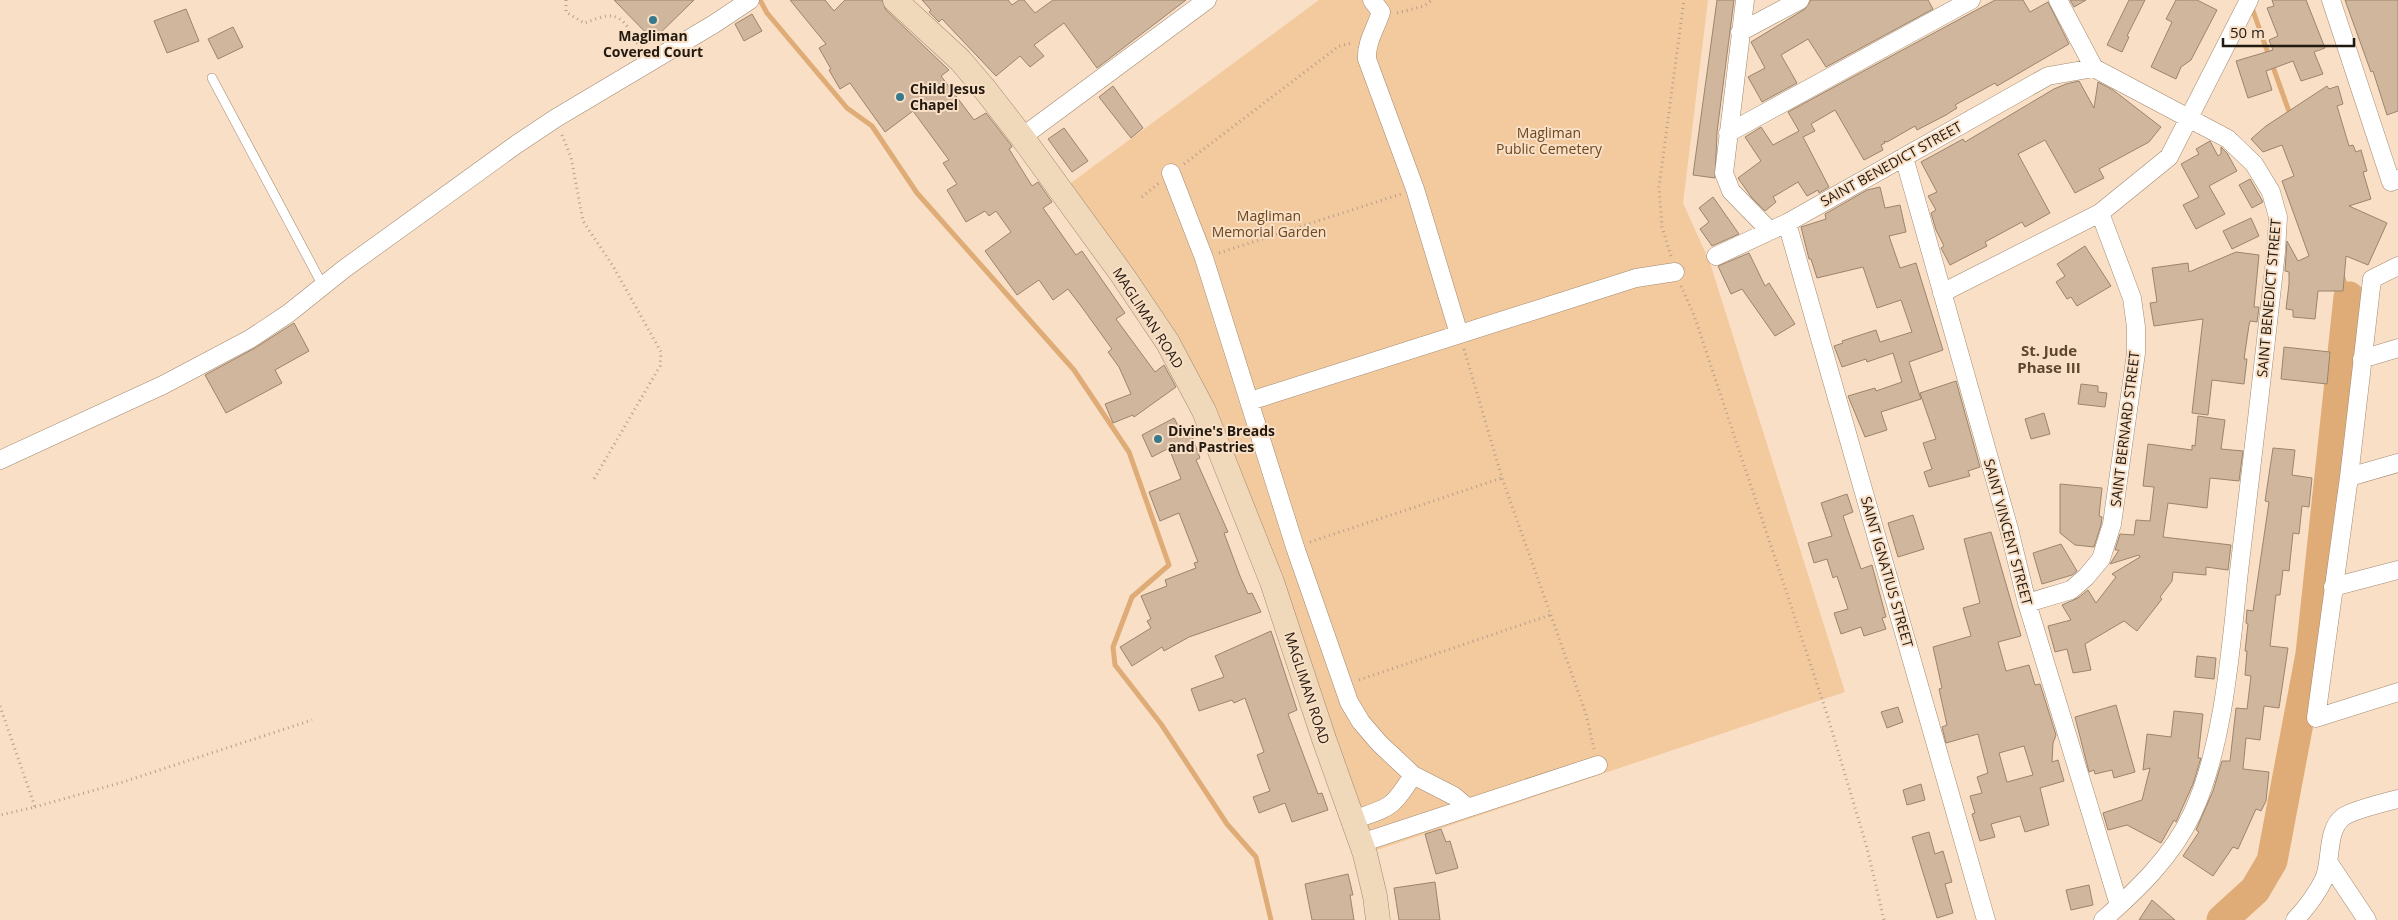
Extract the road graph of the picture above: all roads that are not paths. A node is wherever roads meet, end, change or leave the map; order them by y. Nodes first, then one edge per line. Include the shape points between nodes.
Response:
1 (895, 0) edge
2 (1207, 0) edge
3 (1744, 0) edge
4 (1800, 0) edge
5 (1971, 0) edge
6 (2058, 0) edge
7 (2249, 0) edge
8 (2331, 0) edge
9 (748, 1) edge
10 (1377, 6) edge
11 (1740, 32) junction
12 (2094, 68) junction
13 (212, 78) dead end
14 (2190, 118) junction
15 (1728, 133) junction
16 (1022, 137) junction
17 (1904, 157) junction
18 (1171, 173) road end
19 (2394, 180) edge
20 (2100, 213) junction
21 (1787, 223) junction
22 (1770, 231) junction
23 (1716, 256) dead end
24 (2398, 266) edge
25 (1675, 272) road end
26 (323, 286) junction
27 (1942, 293) junction
28 (1459, 334) junction
29 (2398, 348) edge
30 (2362, 358) junction
31 (1250, 401) junction
32 (0, 460) edge
33 (2398, 463) edge
34 (2349, 477) junction
35 (2398, 570) edge
36 (2333, 587) junction
37 (2027, 604) junction
38 (2398, 692) edge
39 (1598, 765) road end
40 (1413, 774) junction
41 (2395, 804) edge
42 (1468, 808) junction
43 (1353, 820) junction
44 (1361, 843) junction
45 (2329, 863) junction
46 (2119, 906) junction
47 (1378, 920) edge
48 (1986, 920) edge
49 (2102, 920) edge
50 (2295, 920) edge
51 (2367, 920) edge

1 - 16 street, MAGLIMAN ROAD via 960,60
2 - 16 street
3 - 11 street
4 - 11 street
5 - 15 street
6 - 12 street
7 - 14 street
8 - 19 street
9 - 26 street via 556,118 435,202
10 - 28 street via 1366,49 1367,59 1415,189
11 - 15 street
12 - 14 street, SAINT BENEDICT STREET
12 - 17 street, SAINT BENEDICT STREET via 2048,76
13 - 26 lane
14 - 20 street via 2169,157
14 - 46 street, SAINT BENEDICT STREET via 2228,138 2254,164 2271,192 2278,217 2276,252 2230,654 2213,753 2192,814 2170,852
15 - 22 street via 1724,173 1731,191
16 - 43 street, MAGLIMAN ROAD via 1168,343 1204,411 1272,582
17 - 21 street, SAINT BENEDICT STREET
17 - 27 street, SAINT VINCENT STREET
18 - 31 street via 1204,258
20 - 27 street
20 - 37 street, SAINT BERNARD STREET via 2132,298 2136,327 2136,353 2112,524 2101,559 2086,577 2071,590
21 - 22 street, SAINT BENEDICT STREET
21 - 48 street, SAINT IGNATIUS STREET
22 - 23 street, SAINT BENEDICT STREET
24 - 30 street via 2372,280
25 - 28 street via 1636,278
26 - 32 street via 289,314 250,339 164,386
27 - 37 street, SAINT VINCENT STREET
28 - 31 street
29 - 30 street
30 - 34 street
31 - 40 street via 1342,686 1361,722
33 - 34 street
34 - 36 street
35 - 36 street
36 - 38 street via 2316,718
37 - 46 street, SAINT VINCENT STREET
39 - 42 street
40 - 42 street via 1454,796
40 - 43 street via 1397,800 1386,809
41 - 45 street via 2343,817 2335,827
42 - 44 street
43 - 44 street, MAGLIMAN ROAD
44 - 47 street, MAGLIMAN ROAD
45 - 50 street via 2320,885
45 - 51 street
46 - 49 street, SAINT BENEDICT STREET

